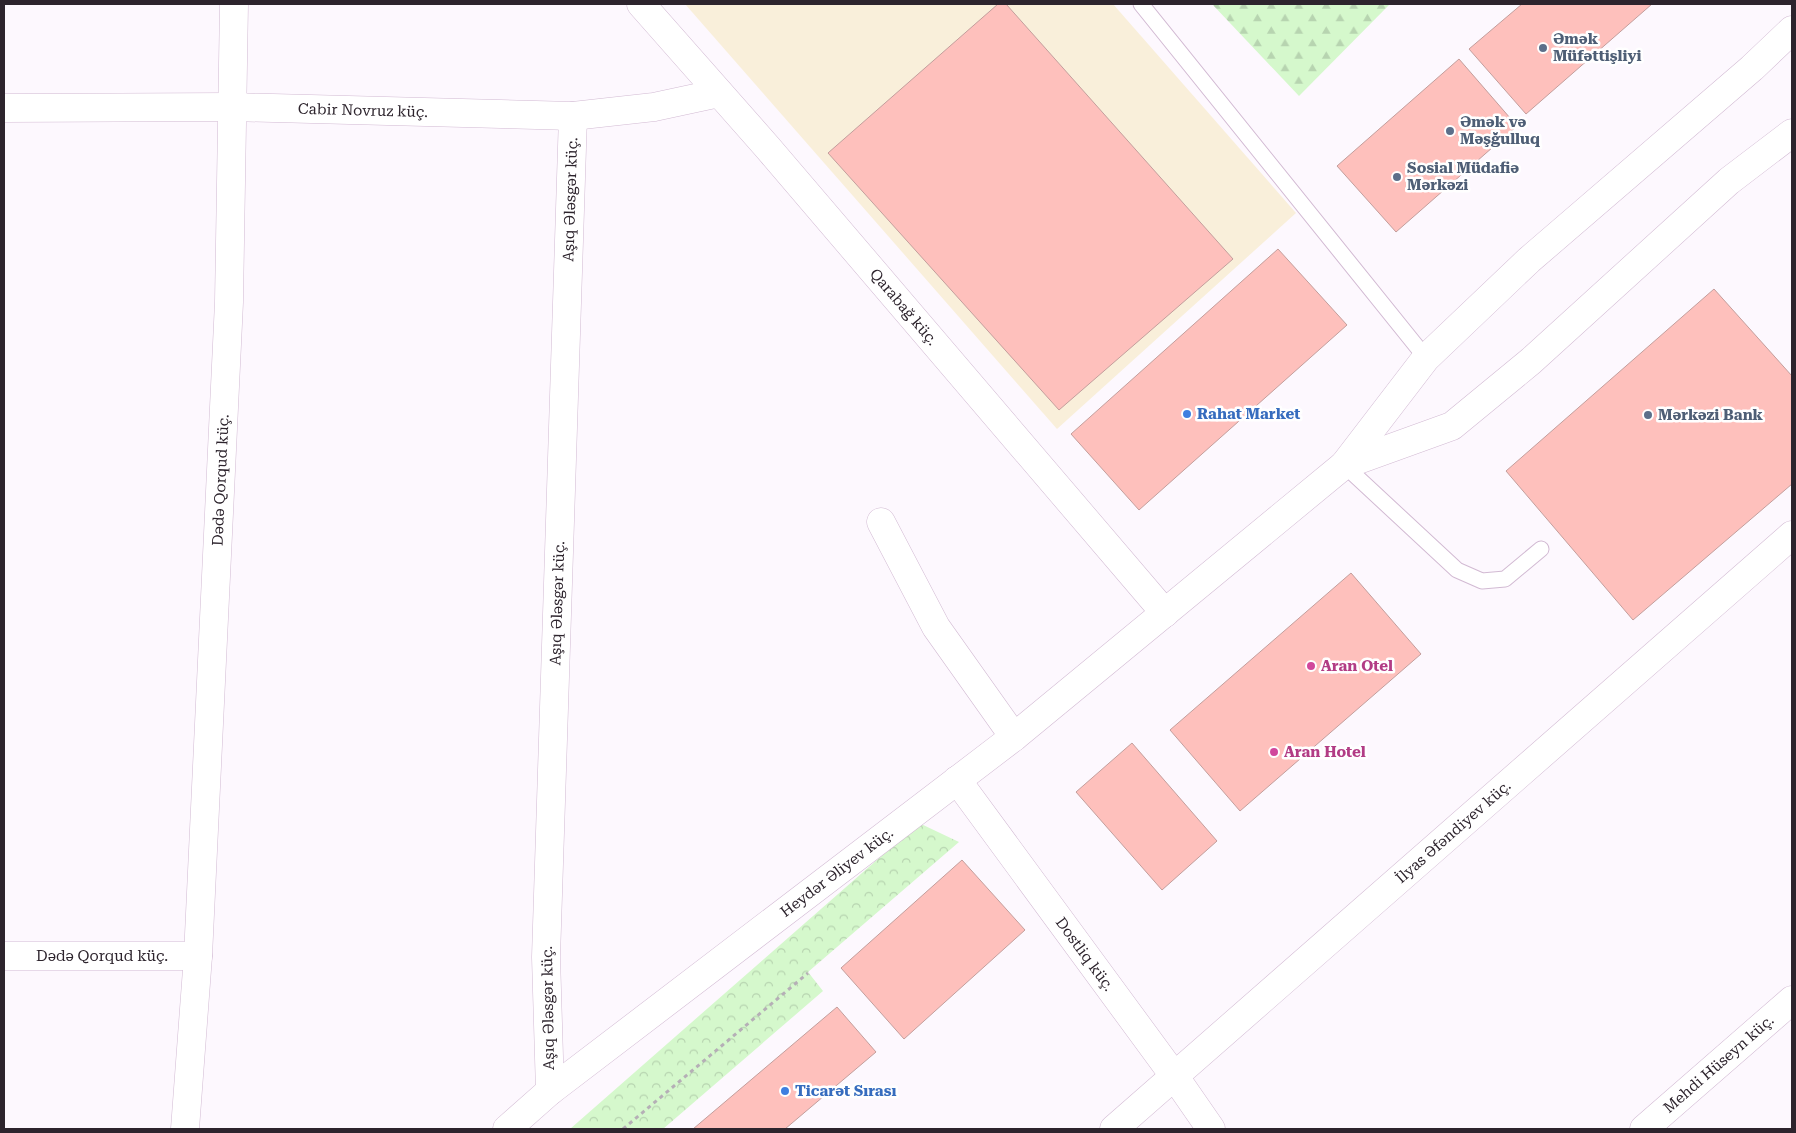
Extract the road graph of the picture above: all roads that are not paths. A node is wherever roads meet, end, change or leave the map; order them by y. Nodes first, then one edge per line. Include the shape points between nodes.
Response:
1 (234, 4) edge
2 (641, 4) edge
3 (1141, 4) edge
4 (1792, 30) edge
5 (719, 93) junction
6 (232, 106) junction
7 (4, 108) edge
8 (572, 116) junction
9 (1792, 133) edge
10 (1426, 358) junction
11 (1344, 465) junction
12 (881, 522) dead end
13 (1792, 535) edge
14 (1541, 549) dead end
15 (1165, 613) junction
16 (1014, 737) junction
17 (956, 780) junction
18 (4, 956) edge
19 (198, 956) junction
20 (1792, 1000) edge
21 (1175, 1077) junction
22 (550, 1091) junction
23 (185, 1129) edge
24 (507, 1129) edge
25 (1114, 1129) edge
26 (1211, 1129) edge
27 (1644, 1129) edge

1 - 6 main road, Dədə Qorqud küç.
2 - 5 main road, Qarabağ küç.
3 - 10 lane
4 - 10 main road via 1529,260
5 - 8 main road, Cabir Novruz küç. via 654,107
5 - 15 main road, Qarabağ küç.
6 - 7 main road, Cabir Novruz küç.
6 - 8 main road, Cabir Novruz küç.
6 - 19 main road, Dədə Qorqud küç. via 229,302
8 - 22 main road, Aşıq Ələsgər küç. via 546,957
9 - 11 main road via 1729,180 1531,361 1452,426
10 - 11 main road
11 - 14 lane via 1457,570 1482,582 1505,579
11 - 15 main road, Heydər Əliyev küç.
12 - 16 main road via 936,627
13 - 21 main road, İlyas Əfəndiyev küç.
15 - 16 main road, Heydər Əliyev küç.
16 - 17 main road, Heydər Əliyev küç.
17 - 21 main road, Dostliq küç.
17 - 22 main road, Heydər Əliyev küç.
18 - 19 main road, Dədə Qorqud küç.
19 - 23 main road, Dədə Qorqud küç.
20 - 27 main road, Mehdi Hüseyn küç.
21 - 25 main road, İlyas Əfəndiyev küç.
21 - 26 main road, Dostliq küç.
22 - 24 main road, Heydər Əliyev küç.

